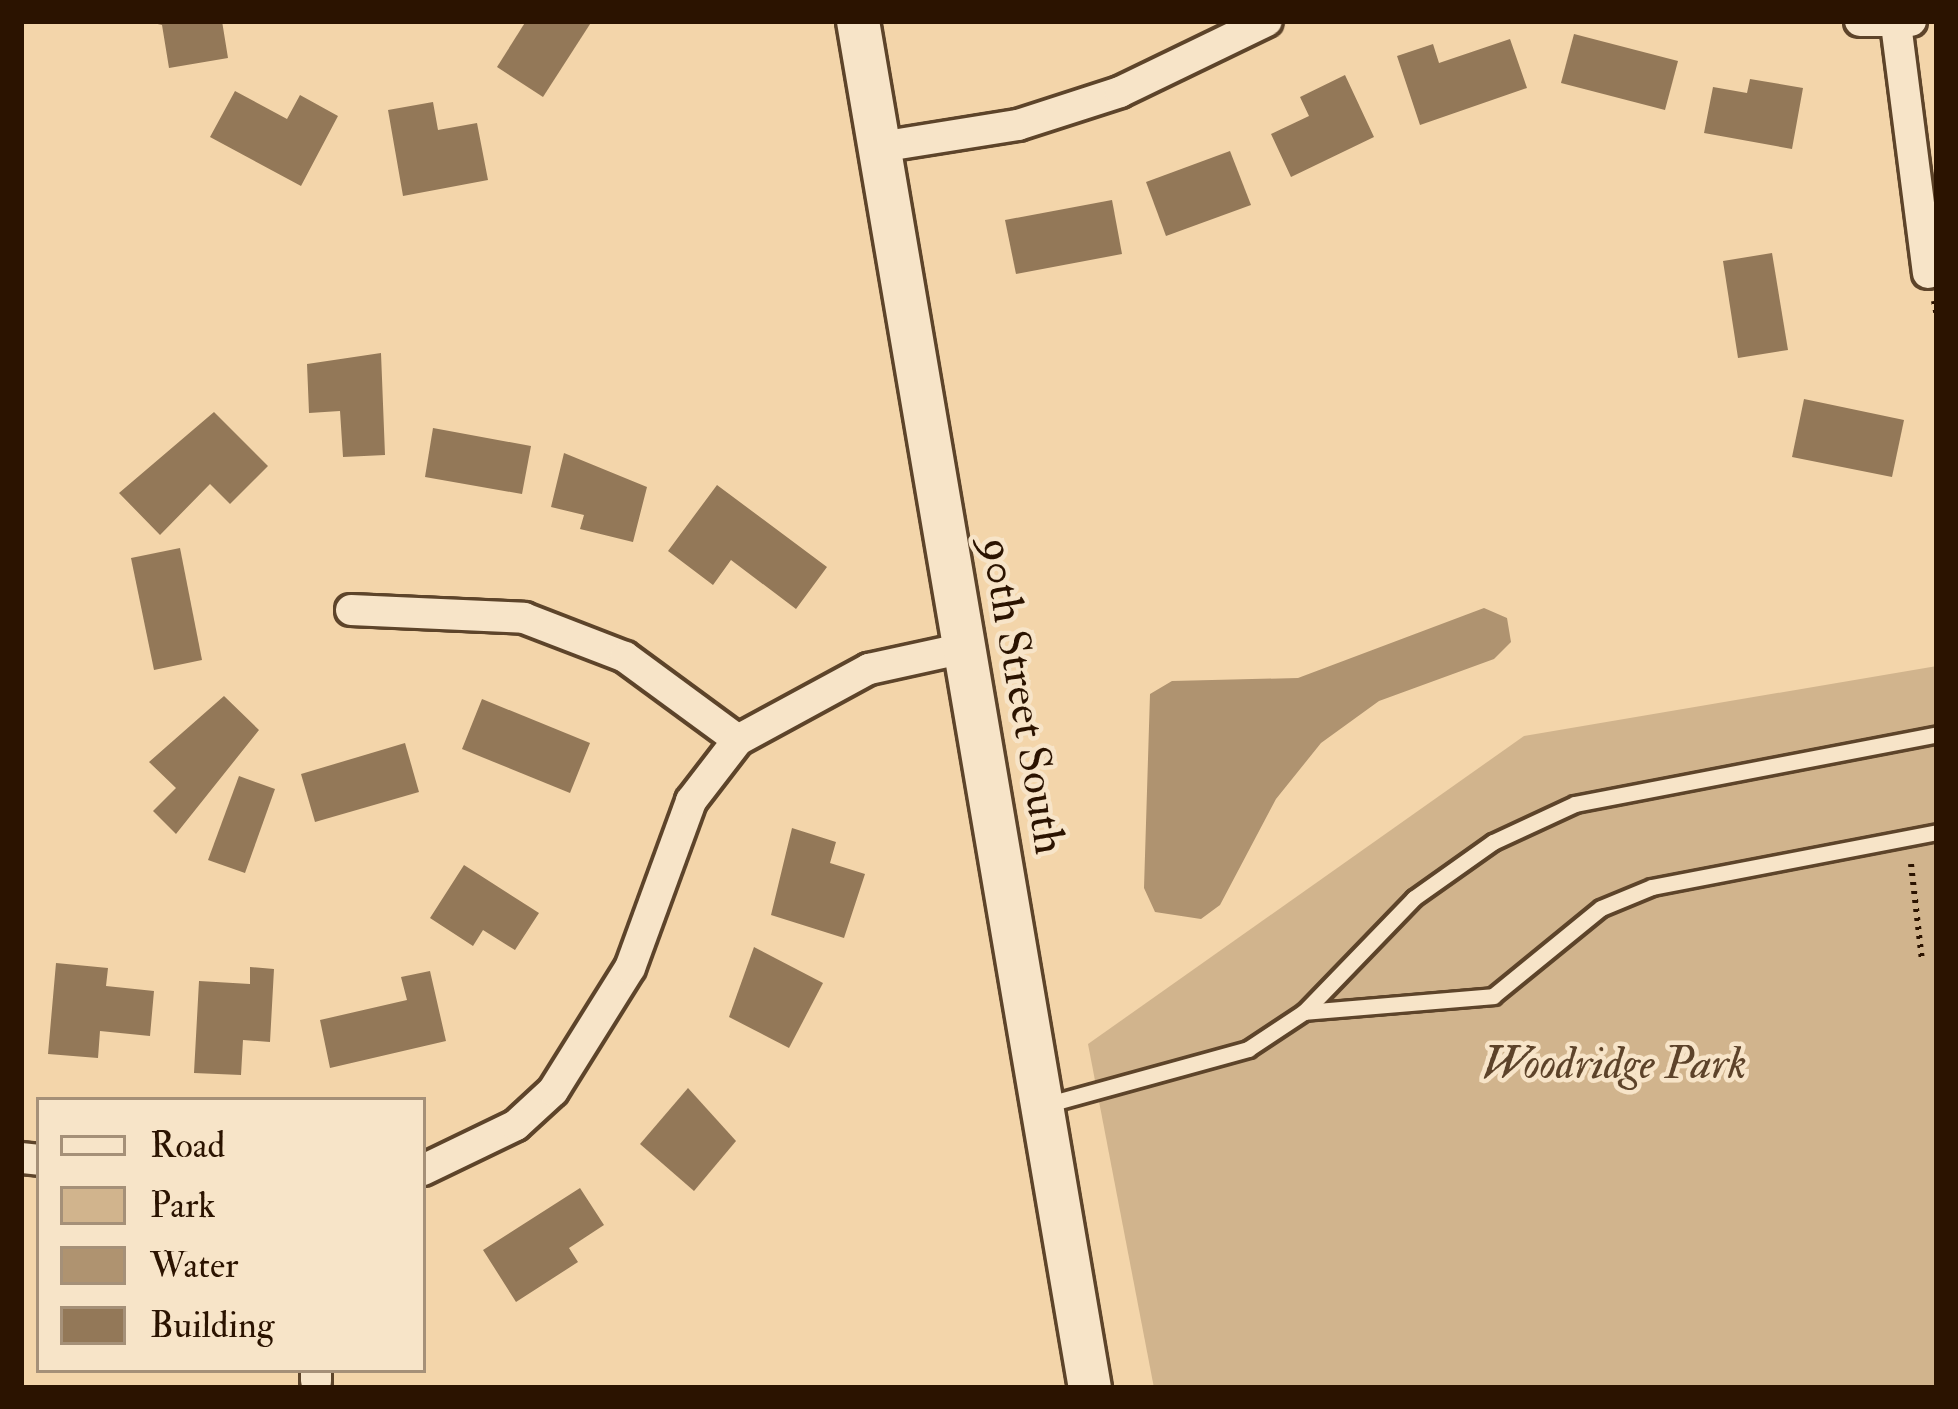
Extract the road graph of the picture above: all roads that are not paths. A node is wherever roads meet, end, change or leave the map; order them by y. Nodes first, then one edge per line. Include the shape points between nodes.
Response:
1 (858, 21) edge
2 (1267, 21) edge
3 (1860, 21) edge
4 (1903, 22) edge
5 (880, 147) junction
6 (1928, 273) dead end
7 (351, 610) dead end
8 (960, 649) junction
9 (1937, 734) edge
10 (738, 740) junction
11 (1937, 832) edge
12 (1304, 1012) junction
13 (1041, 1106) junction
14 (426, 1169) edge
15 (1090, 1388) edge

1 - 5 street, 90th Street South
2 - 5 street via 1038,118
3 - 4 street
4 - 6 street
5 - 8 street, 90th Street South
7 - 10 street via 524,618 625,657
8 - 10 street via 869,669
8 - 13 street, 90th Street South
9 - 12 lane via 1575,804 1493,842 1414,898
10 - 14 street via 691,802 630,968 553,1091 516,1125
11 - 12 lane via 1652,887 1600,908 1493,996
12 - 13 lane via 1185,1075
13 - 15 street, 90th Street South

